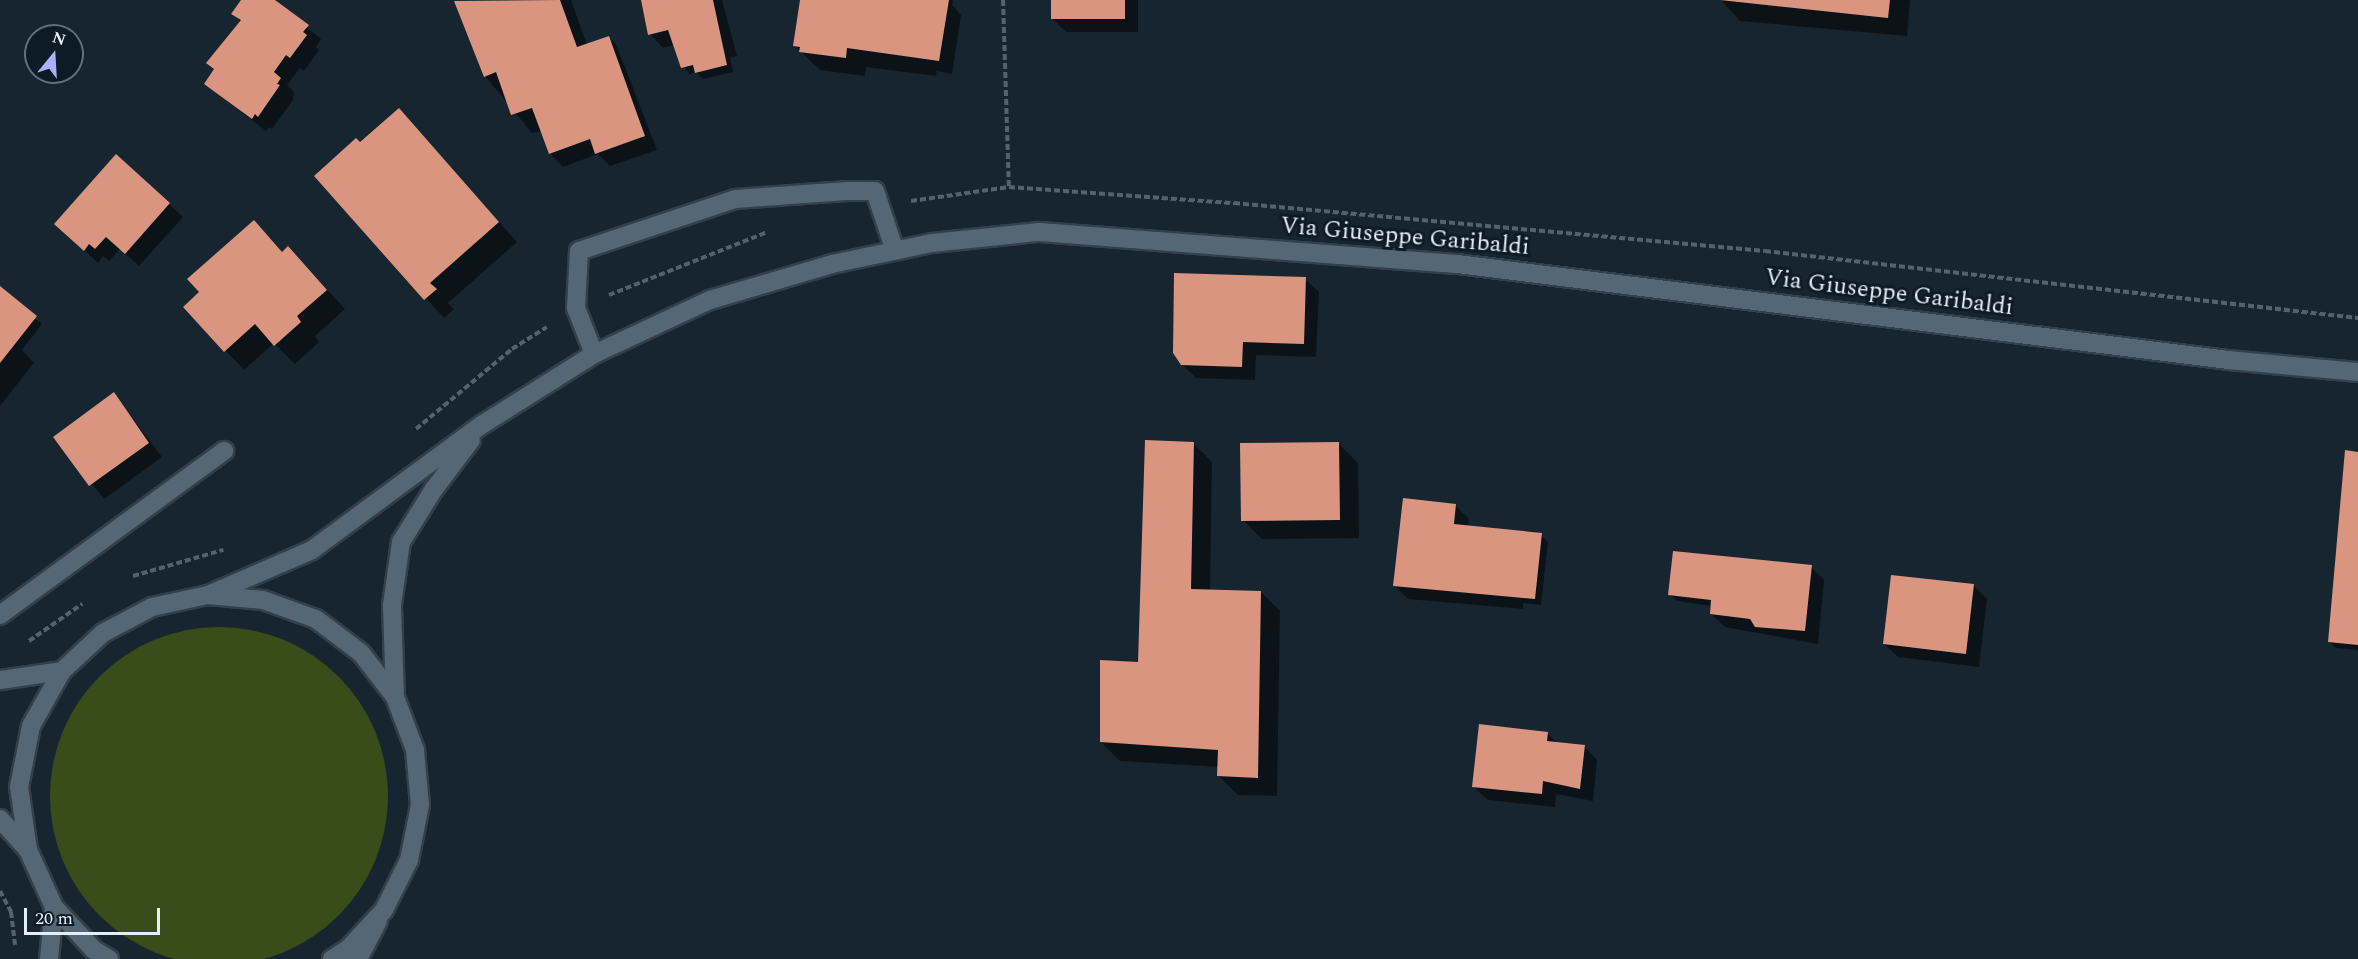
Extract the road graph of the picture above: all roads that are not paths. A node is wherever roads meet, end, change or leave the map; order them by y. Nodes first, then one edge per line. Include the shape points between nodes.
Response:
1 (895, 251) junction
2 (594, 354) junction
3 (2358, 372) edge
4 (483, 424) junction
5 (224, 451) dead end
6 (208, 595) junction
7 (0, 615) edge
8 (62, 671) junction
9 (0, 680) edge
10 (395, 697) junction
11 (0, 819) edge
12 (28, 850) junction
13 (54, 906) junction
14 (384, 910) junction
15 (49, 959) edge
16 (109, 959) edge
17 (332, 959) edge
18 (358, 959) edge

1 - 2 main road, Via Giuseppe Garibaldi via 832,264 710,300
1 - 2 main road via 875,191 735,199 579,251 576,308
1 - 3 main road, Via Giuseppe Garibaldi via 1039,232 1445,263 2229,360
2 - 4 main road, Via Giuseppe Garibaldi
4 - 6 main road, Via Giuseppe Garibaldi via 312,550
4 - 10 main road, Via Giuseppe Garibaldi via 434,489 401,542 392,605
5 - 7 main road
6 - 8 main road via 152,607 103,633
6 - 10 main road via 263,600 316,619 361,653
8 - 9 main road
8 - 12 main road via 32,726 19,787
10 - 14 main road via 415,750 420,806 409,860
11 - 12 main road
12 - 13 main road
13 - 15 main road
13 - 16 main road via 94,950
14 - 17 main road via 348,949
14 - 18 main road

